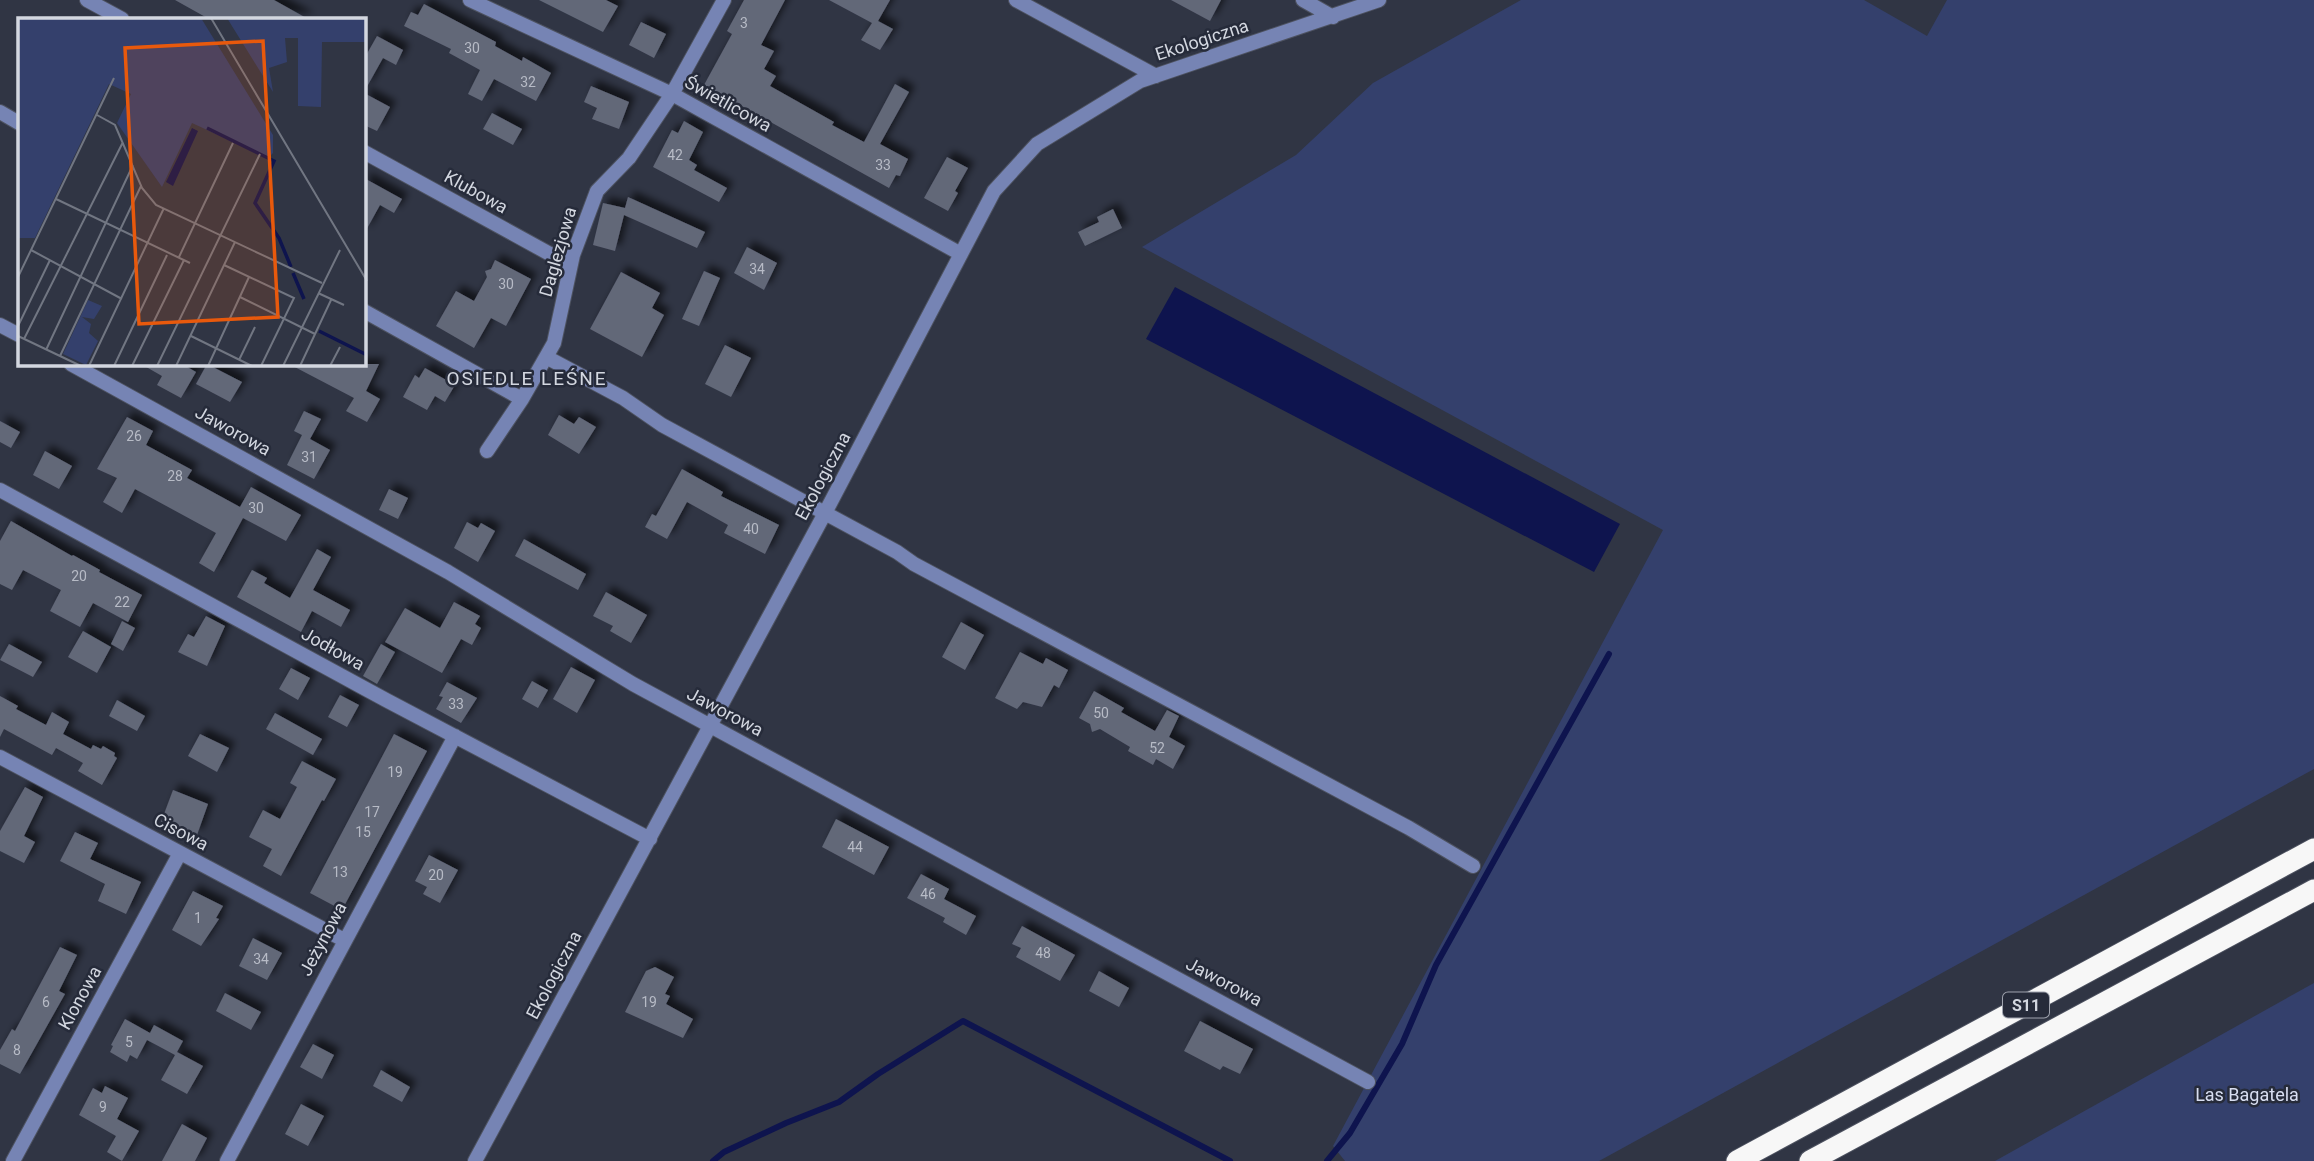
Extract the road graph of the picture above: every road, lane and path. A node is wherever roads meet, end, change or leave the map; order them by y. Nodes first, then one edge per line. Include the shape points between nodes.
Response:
1 (87, 0) edge
2 (470, 0) edge
3 (724, 0) edge
4 (1016, 0) edge
5 (1303, 0) edge
6 (1379, 0) edge
7 (1333, 17) junction
8 (120, 18) edge
9 (1156, 76) junction
10 (672, 94) junction
11 (0, 112) edge
12 (18, 122) edge
13 (366, 153) edge
14 (961, 254) junction
15 (570, 265) junction
16 (366, 312) edge
17 (0, 325) edge
18 (18, 334) edge
19 (546, 357) junction
20 (75, 366) edge
21 (522, 398) junction
22 (487, 451) dead end
23 (0, 490) edge
24 (825, 513) junction
25 (710, 726) junction
26 (455, 736) junction
27 (0, 757) edge
28 (650, 839) junction
29 (2314, 849) edge
30 (180, 853) junction
31 (1473, 866) dead end
32 (2314, 890) edge
33 (344, 940) junction
34 (1368, 1082) dead end
35 (13, 1161) edge
36 (227, 1161) edge
37 (475, 1161) edge
38 (1737, 1161) edge
39 (1810, 1161) edge

1 - 8 street
2 - 10 street, Świetlicowa
3 - 10 street, Daglezjowa
4 - 9 street
5 - 7 street
6 - 7 street, Ekologiczna
7 - 9 street, Ekologiczna
9 - 14 street, Ekologiczna via 1140,81 1037,144 994,191
10 - 14 street, Świetlicowa
10 - 15 street, Daglezjowa via 629,158 597,191
11 - 12 street
13 - 15 street, Klubowa
14 - 24 street, Ekologiczna
15 - 19 street, Daglezjowa via 554,343
16 - 21 street
17 - 18 street
19 - 21 street, Daglezjowa
19 - 24 street
20 - 25 street, Jaworowa via 448,572
21 - 22 street, Daglezjowa
23 - 26 street, Jodłowa
24 - 25 street, Ekologiczna
24 - 31 street
25 - 28 street, Ekologiczna
25 - 34 street, Jaworowa
26 - 28 street, Jodłowa
26 - 33 street, Jeżynowa
27 - 30 street, Cisowa
28 - 37 street, Ekologiczna
29 - 38 highway, S11
30 - 33 street, Cisowa
30 - 35 street, Klonowa
32 - 39 highway, S11
33 - 36 street, Jeżynowa

